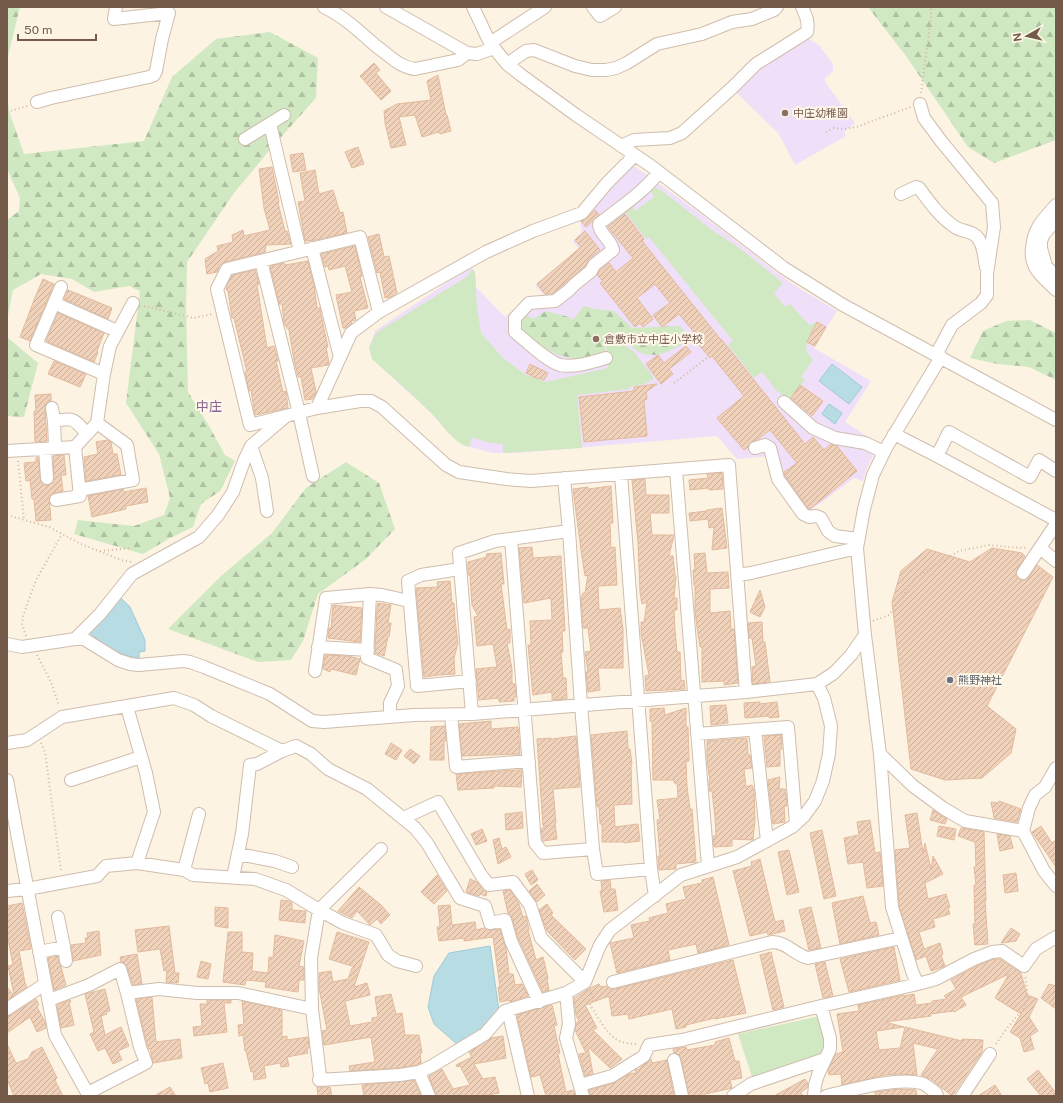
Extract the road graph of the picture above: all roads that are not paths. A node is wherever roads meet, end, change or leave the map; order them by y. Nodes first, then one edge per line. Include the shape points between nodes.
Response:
1 (116, 7) edge
2 (324, 7) edge
3 (386, 7) edge
4 (473, 7) edge
5 (545, 7) edge
6 (593, 7) edge
7 (614, 7) edge
8 (777, 7) edge
9 (802, 7) edge
10 (170, 10) edge
11 (492, 46) junction
12 (467, 53) junction
13 (507, 64) junction
14 (37, 102) road end
15 (920, 104) road end
16 (284, 115) dead end
17 (270, 124) junction
18 (245, 139) dead end
19 (621, 146) junction
20 (635, 155) junction
21 (658, 172) junction
22 (901, 194) dead end
23 (1056, 205) edge
24 (1053, 221) edge
25 (312, 248) junction
26 (300, 251) junction
27 (261, 260) junction
28 (987, 274) junction
29 (1056, 277) edge
30 (61, 287) dead end
31 (1056, 290) edge
32 (54, 303) junction
33 (133, 303) road end
34 (379, 312) junction
35 (117, 332) junction
36 (938, 356) junction
37 (340, 357) junction
38 (606, 358) dead end
39 (104, 374) junction
40 (784, 402) dead end
41 (52, 408) dead end
42 (317, 408) junction
43 (293, 414) junction
44 (1056, 420) edge
45 (54, 421) junction
46 (97, 423) junction
47 (87, 434) junction
48 (894, 434) junction
49 (251, 446) junction
50 (75, 447) junction
51 (755, 448) dead end
52 (50, 449) junction
53 (12, 451) edge
54 (884, 452) junction
55 (937, 456) junction
56 (676, 470) junction
57 (1056, 471) edge
58 (621, 474) junction
59 (313, 476) dead end
60 (47, 478) dead end
61 (564, 478) junction
62 (79, 490) junction
63 (56, 500) dead end
64 (267, 511) dead end
65 (1056, 520) edge
66 (1056, 524) edge
67 (569, 531) junction
68 (511, 538) junction
69 (857, 544) junction
70 (1040, 548) junction
71 (1056, 561) edge
72 (460, 569) junction
73 (1023, 573) dead end
74 (738, 575) junction
75 (370, 594) junction
76 (409, 601) junction
77 (864, 630) junction
78 (75, 639) junction
79 (7, 644) edge
80 (318, 647) junction
81 (368, 650) junction
82 (315, 671) dead end
83 (470, 681) junction
84 (817, 684) junction
85 (746, 692) junction
86 (694, 696) junction
87 (638, 700) junction
88 (581, 705) junction
89 (127, 707) junction
90 (524, 709) junction
91 (472, 714) junction
92 (451, 715) junction
93 (390, 717) junction
94 (755, 730) junction
95 (697, 734) junction
96 (7, 743) edge
97 (282, 751) junction
98 (880, 754) junction
99 (141, 757) junction
100 (529, 761) junction
101 (1056, 768) edge
102 (7, 780) edge
103 (71, 780) dead end
104 (199, 814) dead end
105 (403, 818) junction
106 (796, 823) junction
107 (1023, 831) junction
108 (767, 841) junction
109 (593, 848) junction
110 (381, 849) dead end
111 (238, 854) junction
112 (137, 863) junction
113 (708, 866) junction
114 (292, 867) dead end
115 (651, 869) junction
116 (184, 870) junction
117 (234, 877) junction
118 (1056, 886) edge
119 (27, 889) junction
120 (7, 891) edge
121 (656, 896) junction
122 (319, 910) junction
123 (58, 917) dead end
124 (1056, 937) edge
125 (902, 938) junction
126 (64, 947) junction
127 (39, 952) junction
128 (66, 961) dead end
129 (416, 966) dead end
130 (585, 982) junction
131 (613, 982) dead end
132 (45, 984) junction
133 (918, 984) junction
134 (127, 993) junction
135 (566, 993) junction
136 (48, 1000) junction
137 (539, 1002) junction
138 (821, 1006) junction
139 (312, 1008) junction
140 (7, 1009) edge
141 (508, 1010) junction
142 (990, 1054) road end
143 (825, 1058) junction
144 (674, 1060) dead end
145 (419, 1072) junction
146 (581, 1091) edge
147 (88, 1095) edge
148 (429, 1096) edge
149 (528, 1096) edge
150 (682, 1096) edge
151 (733, 1096) edge
152 (814, 1096) edge
153 (826, 1096) edge
154 (937, 1096) edge
155 (962, 1096) edge

1 - 10 street via 114,19
2 - 12 street via 354,27 399,64 408,68 416,69 458,60
3 - 12 street
4 - 11 street
5 - 11 street
6 - 7 street via 600,16
8 - 13 street via 752,19 732,22 702,34 657,44 616,68 592,70 534,50 526,51
9 - 19 street via 808,20 807,32 756,64 682,134 670,138 634,140
10 - 14 street via 154,74
11 - 12 street via 477,54
11 - 13 street
13 - 19 street
15 - 28 street via 924,118 992,203 994,227
16 - 17 street
17 - 18 street
17 - 26 street
19 - 20 street
20 - 21 street
20 - 34 street via 582,213 486,252
21 - 36 street via 784,268
21 - 38 street via 648,185 599,224 599,229 612,244 613,250 555,301 529,304 515,318 515,332 560,365 574,366
22 - 28 street via 919,188 933,207 957,229 972,232 979,238
23 - 24 street
24 - 29 street via 1044,234 1041,248 1046,266
24 - 31 street via 1035,232 1032,260 1035,268
25 - 26 street
25 - 34 street via 360,237
25 - 37 street
26 - 27 street
27 - 43 street
27 - 43 street via 227,269 217,289 250,425
28 - 36 street via 987,295 982,303 952,325
30 - 32 street
32 - 35 street
32 - 39 street via 36,345
33 - 35 street
34 - 37 street via 351,333
35 - 39 street via 110,346
36 - 44 street
36 - 48 street
37 - 42 street
39 - 46 street
40 - 54 street via 813,428 835,438 865,443
41 - 45 street
42 - 43 street
42 - 61 street via 360,401 371,402 382,407 446,465 459,472 531,481
43 - 49 street
43 - 59 street
45 - 47 street via 68,418 75,421
45 - 52 street
46 - 47 street
46 - 62 street via 126,445 133,480
47 - 50 street
48 - 54 street
48 - 55 street
49 - 64 street via 262,478
49 - 78 street via 233,492 199,537 132,574 100,614
50 - 52 street
50 - 62 street
51 - 69 street via 765,445 770,448 778,479 803,514 821,518 828,531
52 - 53 street
52 - 60 street
54 - 69 street via 873,475
55 - 57 street via 949,432 1030,477 1040,460
55 - 65 street
56 - 58 street
56 - 74 street via 728,465
56 - 86 street
58 - 61 street
58 - 87 street
61 - 67 street
62 - 63 street via 80,496
66 - 70 street
67 - 68 street
67 - 88 street
68 - 72 street via 459,553
68 - 90 street
69 - 74 street
69 - 77 street
70 - 71 street
70 - 73 street
72 - 76 street via 421,575 408,581
72 - 83 street
74 - 85 street
75 - 76 street
75 - 80 street via 326,598
75 - 81 street
76 - 83 street via 417,686
77 - 84 street via 851,655 834,673
77 - 98 street
78 - 79 street via 22,647
78 - 93 street via 84,639 118,660 130,664 183,661 204,667 270,694 312,721
80 - 81 street
80 - 82 street
81 - 93 street via 367,658 396,670 398,686 390,703
83 - 91 street
84 - 85 street
84 - 106 street via 824,698 831,726 830,754 815,801
85 - 86 street
86 - 87 street
86 - 95 street
87 - 88 street
87 - 115 street
88 - 90 street
88 - 109 street
89 - 96 street via 62,717 26,740
89 - 97 street via 174,698 194,705
89 - 99 street
90 - 91 street
90 - 100 street
91 - 92 street
92 - 93 street
92 - 100 street via 456,767
94 - 95 street
94 - 106 street via 788,727
94 - 108 street
95 - 113 street
97 - 105 street via 296,746 311,754 328,769 367,789
97 - 111 street via 250,765
98 - 107 street via 913,786 965,821
98 - 125 street via 892,907
99 - 103 street
99 - 112 street via 154,812
100 - 109 street via 535,843 543,854
101 - 107 street via 1045,787 1035,795
102 - 119 street
104 - 116 street
105 - 130 street via 438,802 489,885 513,882 530,905 541,938
105 - 137 street via 427,843 460,898 485,906 490,923 504,920
106 - 108 street
107 - 118 street via 1044,871
108 - 113 street via 737,858
109 - 115 street via 597,874
110 - 122 street
111 - 114 street
111 - 117 street
112 - 116 street
112 - 119 street via 106,866 97,876
113 - 121 street via 681,874
115 - 121 street
116 - 117 street via 193,875
117 - 122 street via 255,879 286,890
119 - 120 street
119 - 127 street
121 - 130 street via 610,930 600,946
122 - 129 street via 376,935 388,955 397,961
122 - 139 street via 311,958
123 - 126 street
124 - 133 street via 1036,949 1024,966 1002,951 992,952 936,979
125 - 131 street via 808,958 802,957 786,945 772,942
125 - 133 street
126 - 127 street
126 - 128 street
127 - 132 street
130 - 135 street
132 - 136 street
132 - 140 street
133 - 138 street
134 - 136 street via 120,969 89,985
134 - 139 street via 159,989 238,993
134 - 147 street via 146,1063
135 - 137 street
135 - 146 street via 569,1024 566,1038
136 - 147 street via 55,1035
137 - 141 street
138 - 143 street via 830,1038 830,1049
138 - 146 street via 682,1040 649,1045 644,1056
139 - 145 street via 319,1080
141 - 145 street via 485,1034
141 - 149 street
142 - 155 street
143 - 151 street via 751,1084
143 - 152 street
144 - 150 street
145 - 148 street
153 - 154 street via 874,1085 904,1082 923,1083

